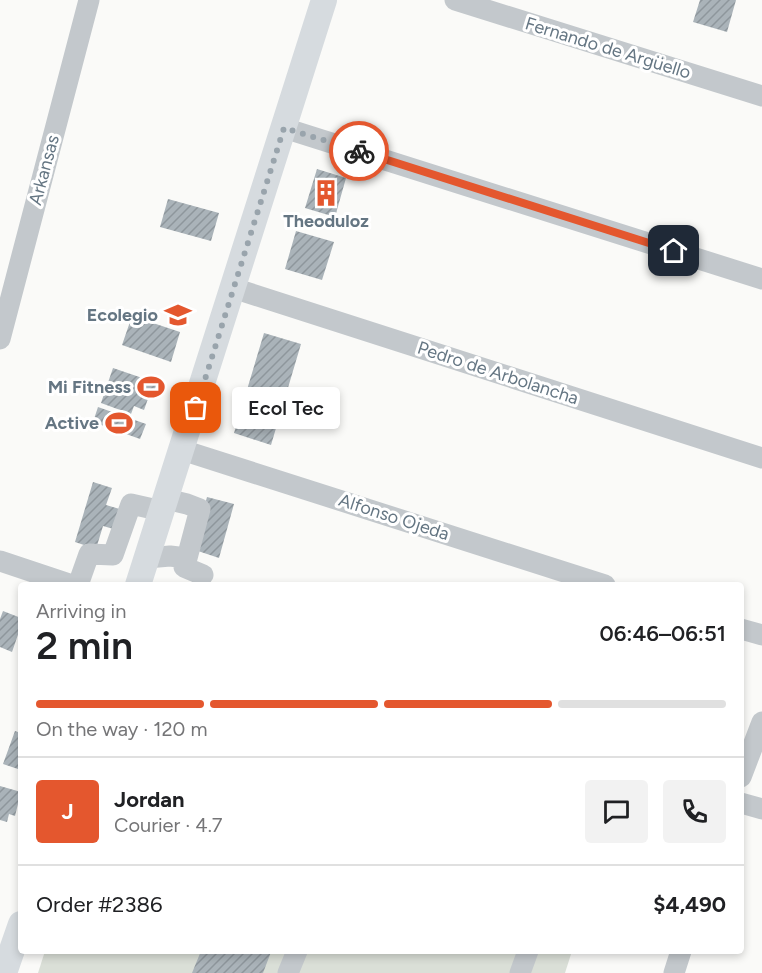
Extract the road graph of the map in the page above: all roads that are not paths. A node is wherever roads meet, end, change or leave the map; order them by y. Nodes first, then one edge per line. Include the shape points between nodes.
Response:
1 (89, 0) edge
2 (324, 0) edge
3 (455, 0) edge
4 (762, 96) edge
5 (284, 128) junction
6 (762, 279) edge
7 (233, 288) junction
8 (0, 339) edge
9 (182, 450) junction
10 (762, 458) edge
11 (164, 505) junction
12 (147, 558) junction
13 (187, 558) junction
14 (0, 561) edge
15 (203, 575) dead end
16 (63, 582) edge
17 (79, 582) edge
18 (139, 582) edge
19 (596, 582) edge
20 (744, 630) edge
21 (762, 635) edge
22 (762, 722) edge
23 (744, 769) edge
24 (744, 803) edge
25 (762, 809) edge
26 (18, 931) edge
27 (296, 954) edge
28 (527, 954) edge
29 (680, 954) edge
30 (5, 960) edge
31 (288, 973) edge
32 (520, 973) edge
33 (674, 973) edge

1 - 8 street, Arkansas
2 - 5 main road
3 - 4 street, Fernando de Argüello
5 - 6 street
5 - 7 main road
7 - 9 main road
7 - 10 street, Pedro de Arbolancha
9 - 11 main road
9 - 19 street, Alfonso Ojeda
11 - 12 main road
11 - 13 street via 187,504 200,509
11 - 17 street via 131,504 113,555 89,554
12 - 13 street
12 - 18 main road
13 - 15 street via 184,567
14 - 16 street
20 - 21 street
22 - 23 street
24 - 25 street
26 - 30 main road
27 - 31 street
28 - 32 street
29 - 33 street

